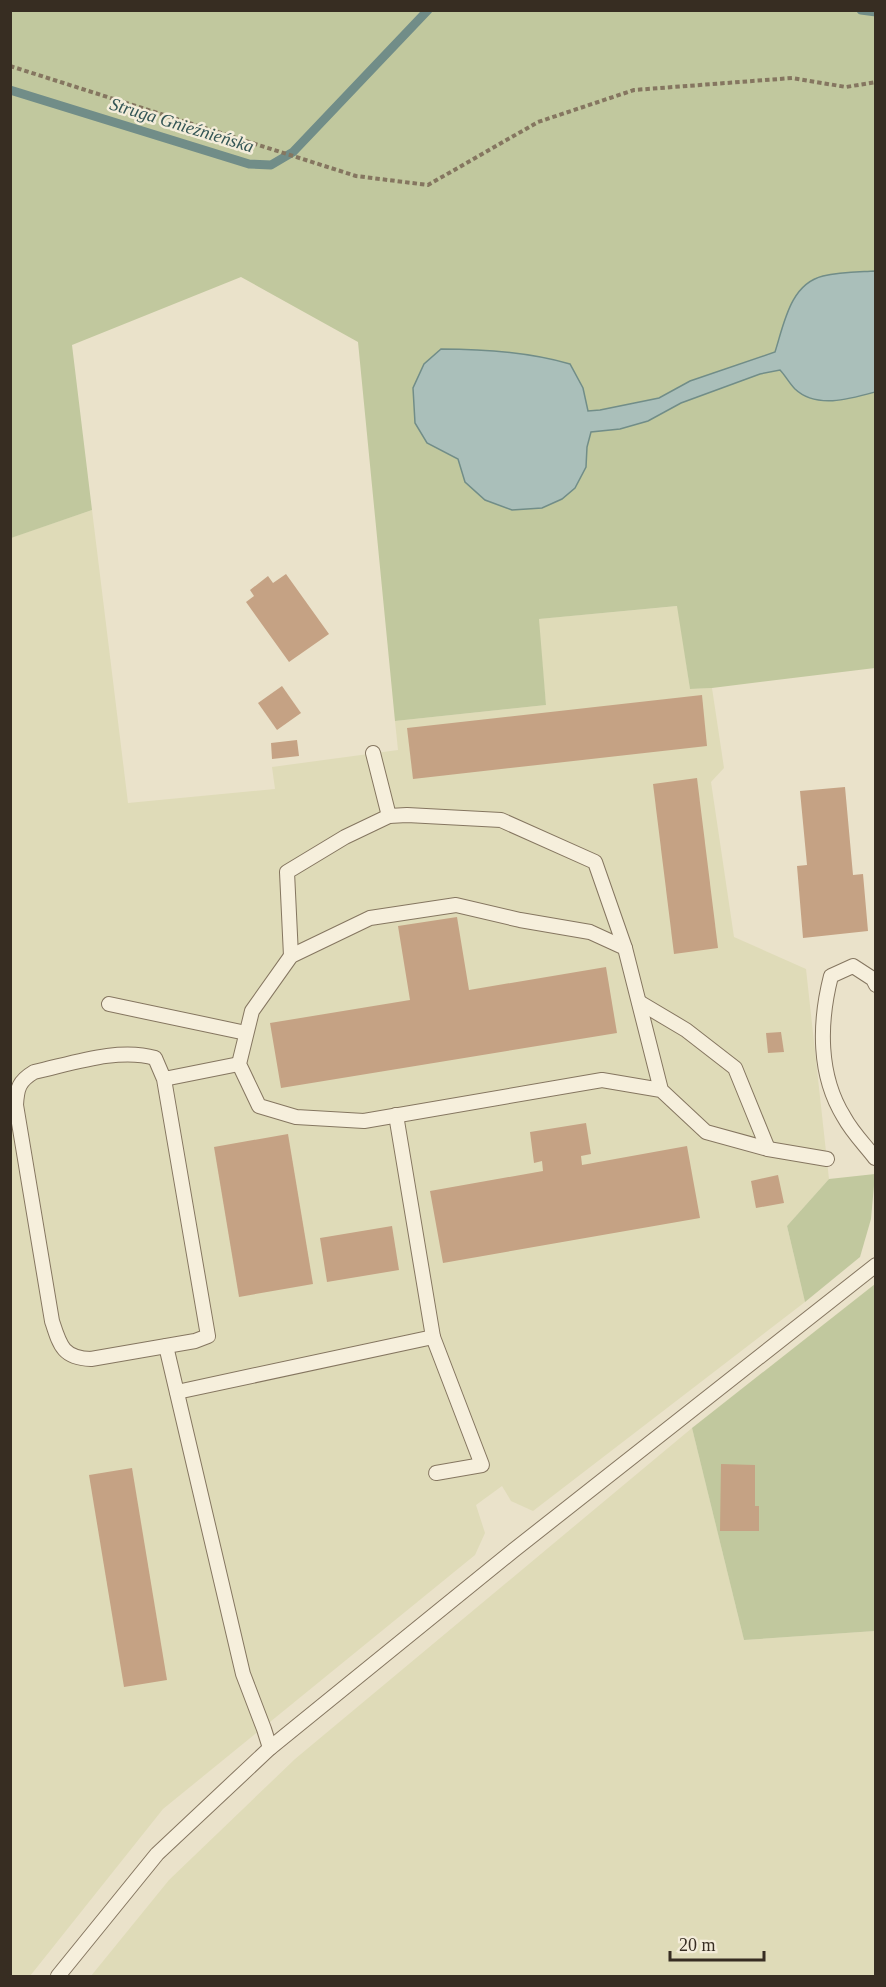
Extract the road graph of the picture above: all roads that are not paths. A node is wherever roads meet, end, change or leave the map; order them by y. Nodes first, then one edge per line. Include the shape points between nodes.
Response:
1 (373, 753) dead end
2 (389, 816) junction
3 (625, 948) junction
4 (291, 956) junction
5 (876, 985) edge
6 (639, 1002) junction
7 (109, 1004) dead end
8 (246, 1033) junction
9 (239, 1064) junction
10 (164, 1079) junction
11 (661, 1090) junction
12 (396, 1115) junction
13 (768, 1149) junction
14 (875, 1158) edge
15 (826, 1159) dead end
16 (876, 1265) edge
17 (433, 1337) junction
18 (166, 1346) junction
19 (177, 1392) junction
20 (436, 1473) dead end
21 (270, 1748) junction
22 (58, 1977) edge

1 - 2 lane
2 - 3 lane via 501,820 595,862
2 - 4 lane via 287,872
3 - 4 lane via 590,932 456,905 370,918
3 - 6 lane
4 - 8 lane via 252,1011
5 - 14 lane via 853,966 831,976 823,1006 824,1063 836,1103
6 - 11 lane
6 - 13 lane via 687,1030 735,1068
7 - 8 lane
8 - 9 lane
9 - 10 lane
9 - 12 lane via 259,1106 296,1117 364,1121
10 - 18 lane via 208,1336
10 - 18 lane via 155,1058 121,1054 34,1072 17,1088 16,1105 52,1321 59,1342 76,1359
11 - 12 lane via 602,1080
11 - 13 lane via 706,1132
12 - 17 lane
13 - 15 lane
16 - 21 lane
17 - 19 lane
17 - 20 lane via 482,1465
18 - 19 lane
19 - 21 lane via 243,1674
21 - 22 lane via 157,1854

